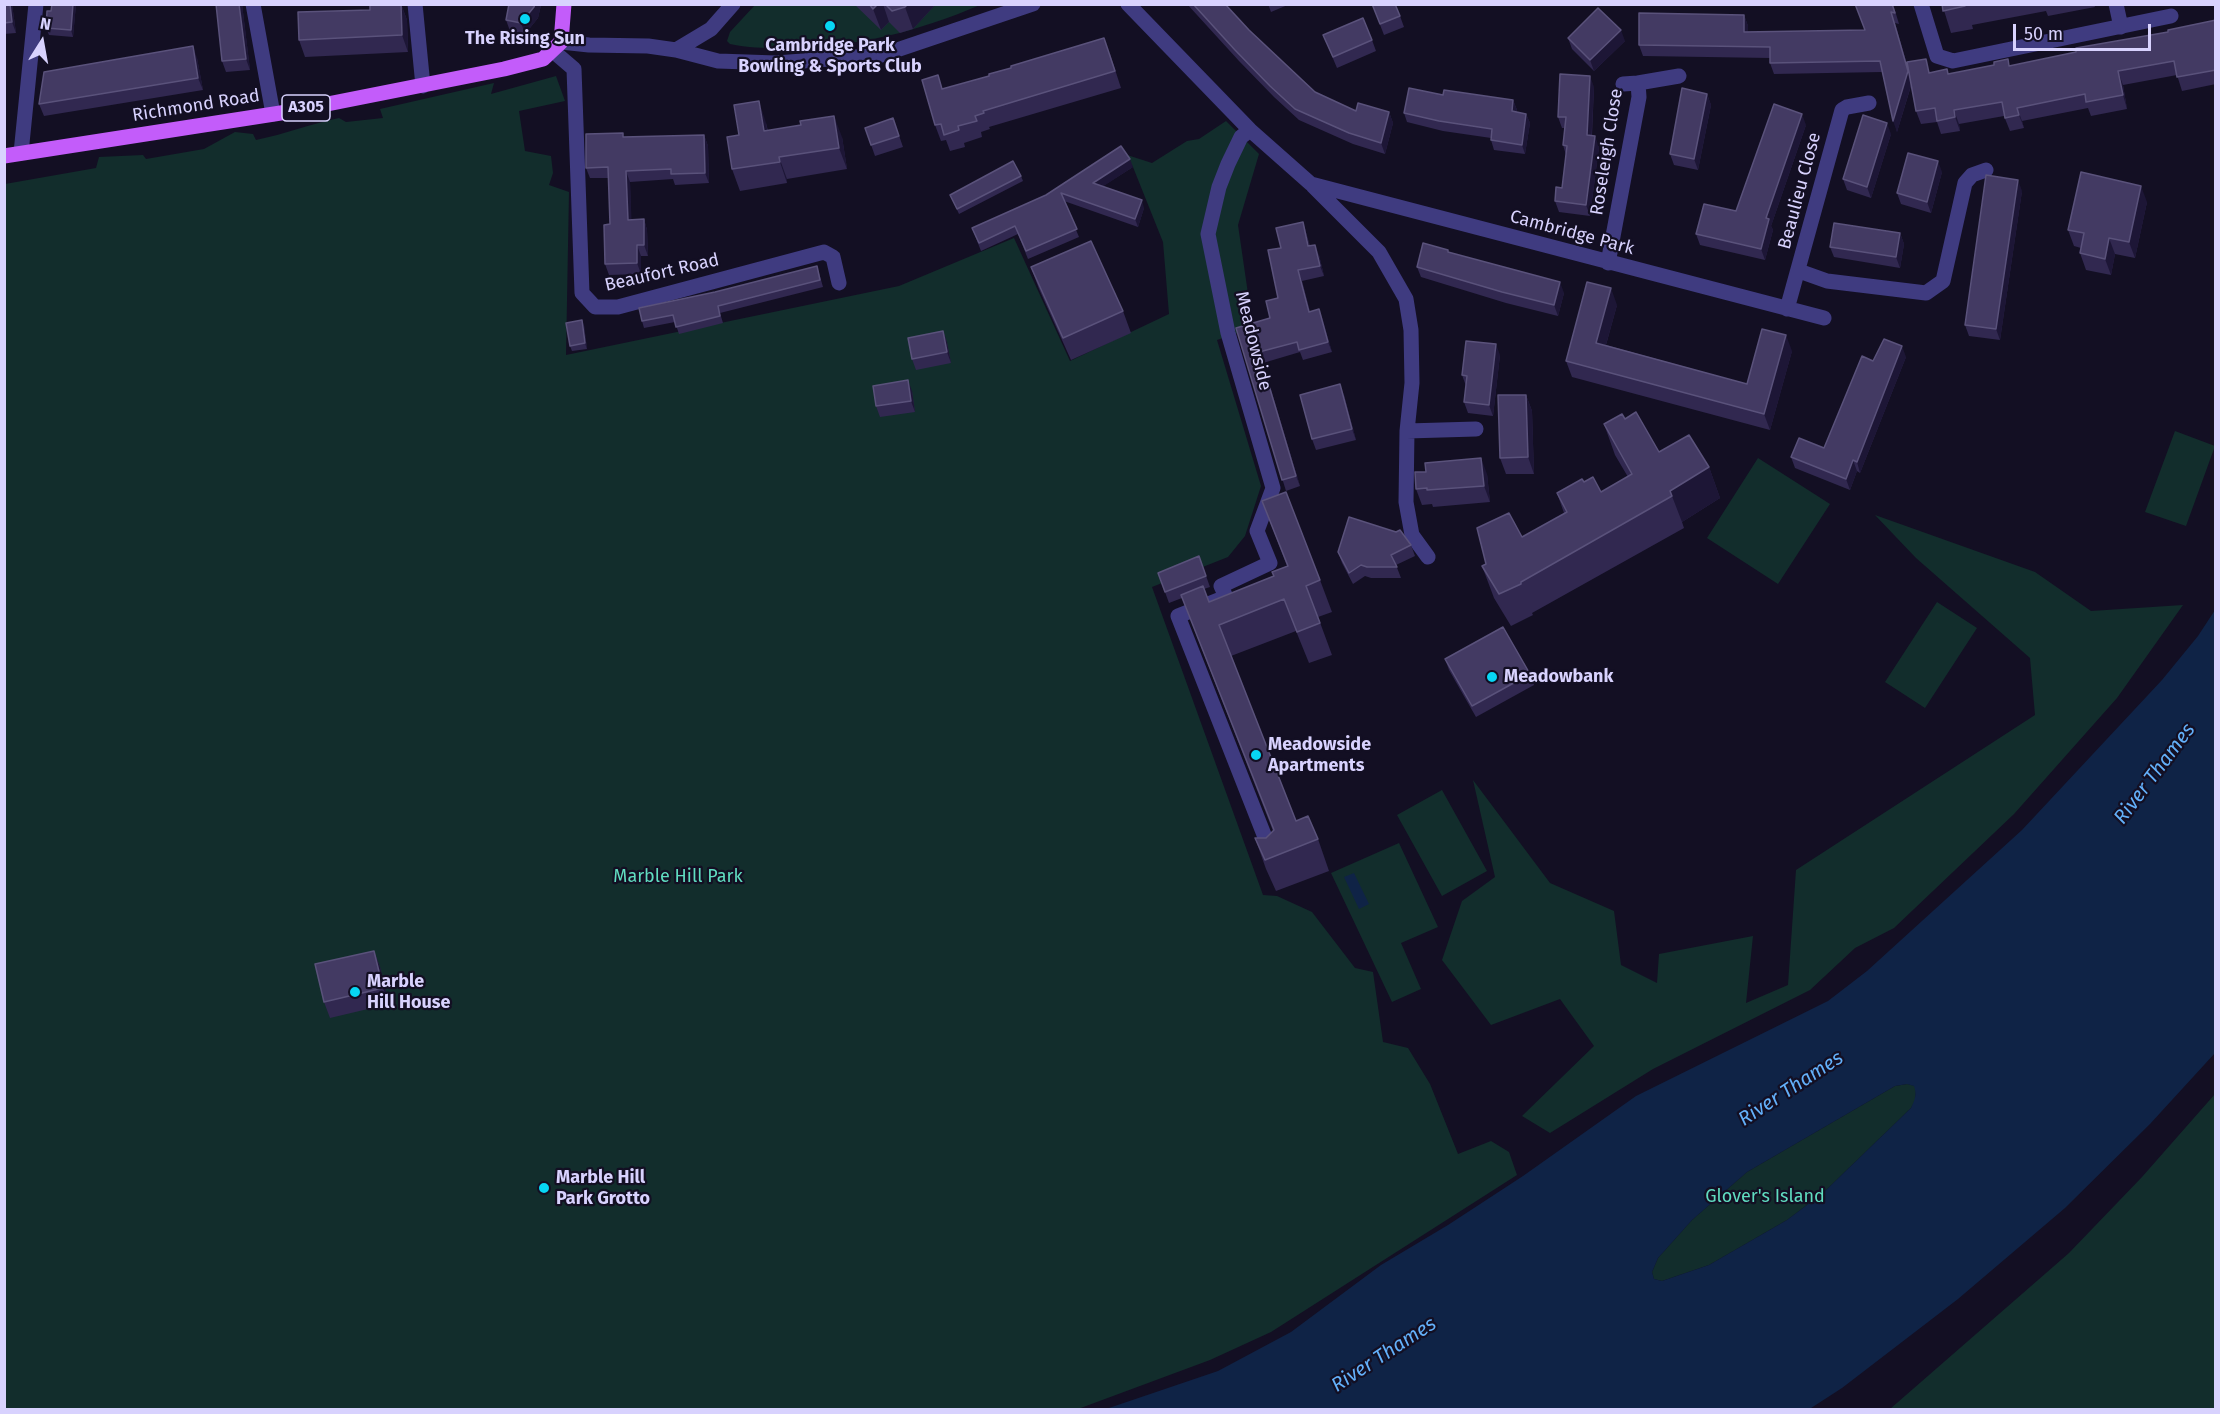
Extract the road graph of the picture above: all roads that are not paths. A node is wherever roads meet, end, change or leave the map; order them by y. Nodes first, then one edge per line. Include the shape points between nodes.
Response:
1 (36, 4) edge
2 (253, 4) edge
3 (414, 4) edge
4 (564, 4) edge
5 (733, 4) edge
6 (1033, 4) edge
7 (1128, 4) edge
8 (1921, 4) edge
9 (2116, 4) edge
10 (2171, 16) dead end
11 (2121, 27) junction
12 (557, 46) junction
13 (676, 50) junction
14 (1679, 76) dead end
15 (423, 86) junction
16 (1869, 103) dead end
17 (273, 114) junction
18 (1250, 130) junction
19 (21, 153) junction
20 (4, 156) edge
21 (1986, 170) dead end
22 (1311, 183) junction
23 (1608, 263) junction
24 (1799, 271) junction
25 (839, 283) dead end
26 (1787, 309) junction
27 (1824, 318) dead end
28 (1476, 429) dead end
29 (1407, 431) junction
30 (1428, 557) dead end
31 (1226, 597) junction
32 (1233, 613) edge
33 (1274, 860) edge

1 - 19 street
2 - 17 street
3 - 15 street
4 - 12 main road
5 - 13 street via 711,29
6 - 13 street via 882,55 776,63 718,61
7 - 18 street, Cambridge Park
8 - 11 street via 1937,56 1953,61
9 - 11 street
10 - 11 street
12 - 13 street via 648,45
12 - 15 main road, Richmond Road / A305 via 543,59
12 - 25 street, Beaufort Road via 574,69 582,293 595,307 618,307 824,252 833,257
14 - 23 street, Roseleigh Close via 1631,83 1637,108
15 - 17 main road, Richmond Road / A305
16 - 24 street, Beaulieu Close via 1842,110
17 - 19 main road, Richmond Road / A305
18 - 22 street, Cambridge Park
18 - 31 street, Meadowside via 1241,137 1228,164 1208,234 1228,333 1273,488 1257,531 1271,568 1221,586
19 - 20 main road, Richmond Road / A305
21 - 24 street via 1972,175 1965,183 1943,281 1926,293 1827,281
22 - 23 street, Cambridge Park
22 - 29 street, Cambridge Park via 1379,252 1406,299 1412,383
23 - 26 street, Cambridge Park
24 - 26 street, Beaulieu Close
26 - 27 street, Cambridge Park
28 - 29 street
29 - 30 street, Cambridge Park via 1406,502 1412,535
31 - 32 street
31 - 33 street via 1178,616

